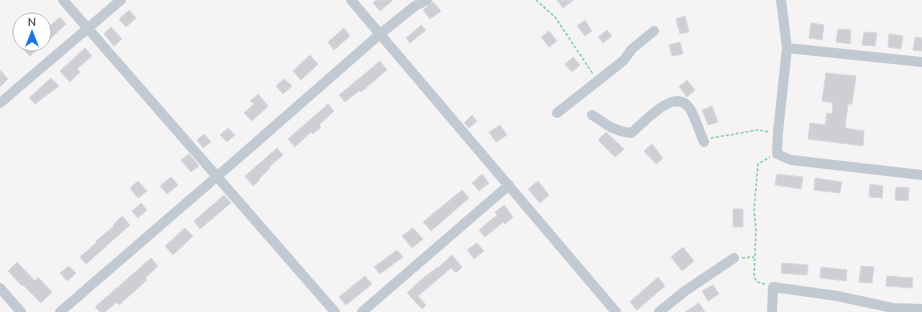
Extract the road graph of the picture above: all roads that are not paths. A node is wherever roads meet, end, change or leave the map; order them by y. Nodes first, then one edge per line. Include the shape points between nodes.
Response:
1 (63, 0) edge
2 (121, 0) edge
3 (351, 0) edge
4 (427, 0) edge
5 (781, 0) edge
6 (87, 28) junction
7 (654, 31) dead end
8 (380, 34) junction
9 (786, 48) junction
10 (922, 62) edge
11 (0, 103) edge
12 (557, 112) dead end
13 (592, 115) dead end
14 (704, 142) road end
15 (922, 175) edge
16 (218, 177) junction
17 (509, 185) junction
18 (734, 258) road end
19 (0, 288) edge
20 (922, 309) edge
21 (21, 312) edge
22 (60, 312) edge
23 (335, 312) edge
24 (362, 312) edge
25 (616, 312) edge
26 (659, 312) edge
27 (772, 312) edge

1 - 6 street
2 - 6 street
3 - 8 street
4 - 8 street via 414,6
5 - 9 street
6 - 11 street
6 - 16 street
7 - 12 street via 632,49 623,61
8 - 16 street
8 - 17 street
9 - 10 street
9 - 15 street via 777,154 791,160
13 - 14 street via 611,128 631,133 661,107 671,101 681,101 689,108
16 - 22 street
16 - 23 street
17 - 24 street
17 - 25 street
18 - 26 street
19 - 21 street
20 - 27 street via 893,308 837,296 773,287

